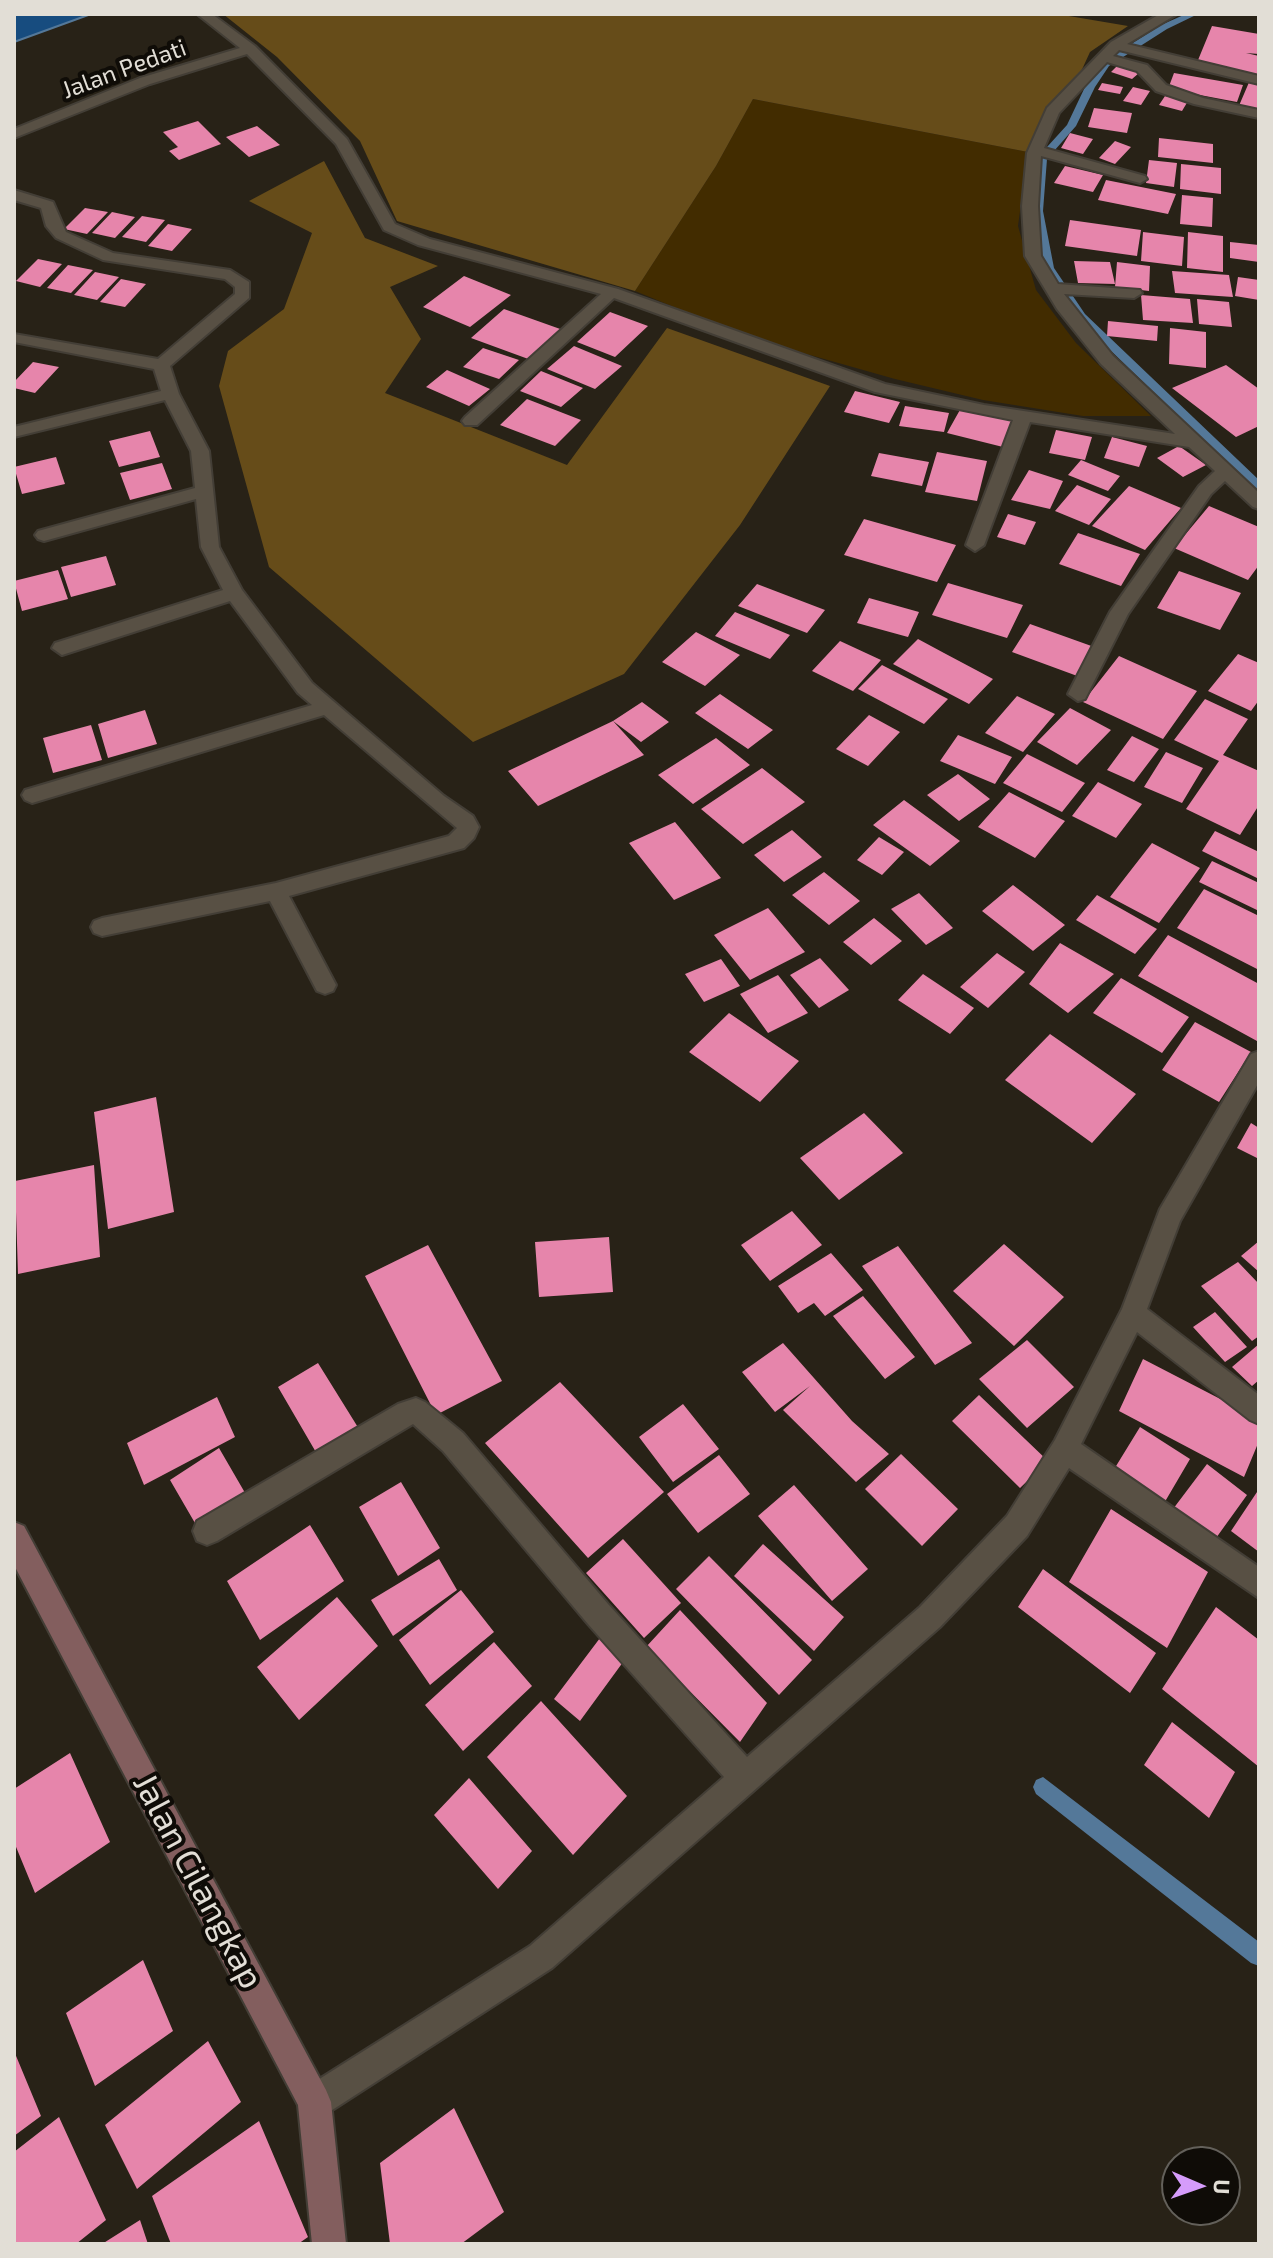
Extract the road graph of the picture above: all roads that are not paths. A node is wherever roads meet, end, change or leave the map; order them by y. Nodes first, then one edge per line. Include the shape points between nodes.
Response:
1 (204, 14) edge
2 (1170, 14) edge
3 (250, 49) junction
4 (1113, 54) junction
5 (1259, 80) edge
6 (1259, 114) edge
7 (14, 134) edge
8 (1043, 153) junction
9 (1140, 179) dead end
10 (14, 195) edge
11 (1055, 288) junction
12 (612, 292) junction
13 (1134, 293) dead end
14 (17, 338) dead end
15 (161, 365) junction
16 (170, 394) junction
17 (1024, 414) junction
18 (471, 421) dead end
19 (14, 432) edge
20 (1194, 442) junction
21 (1225, 472) junction
22 (205, 491) junction
23 (1259, 503) edge
24 (44, 535) dead end
25 (975, 545) dead end
26 (234, 593) junction
27 (62, 648) dead end
28 (1078, 694) dead end
29 (328, 707) junction
30 (32, 795) dead end
31 (276, 891) junction
32 (102, 927) dead end
33 (325, 985) dead end
34 (1259, 1061) edge
35 (1133, 1313) junction
36 (1259, 1411) edge
37 (1065, 1449) junction
38 (207, 1531) dead end
39 (14, 1536) edge
40 (1259, 1584) edge
41 (746, 1779) junction
42 (314, 2102) junction
43 (329, 2244) edge

1 - 3 street
2 - 4 street
3 - 7 street, Jalan Pedati via 145,81
3 - 12 street via 342,142 389,227 424,242
4 - 5 street via 1139,53
4 - 6 street via 1142,68 1161,88
4 - 8 street via 1052,111
8 - 9 street
8 - 11 street via 1030,206 1033,256
10 - 15 street via 48,205 61,235 109,257 230,275 243,285 243,295
11 - 13 street
11 - 20 street via 1107,360
12 - 17 street via 881,388
12 - 18 street
14 - 15 street
15 - 16 street
16 - 19 street
16 - 22 street via 200,451
17 - 20 street
17 - 25 street
20 - 21 street
21 - 23 street
21 - 28 street via 1205,490 1120,612
22 - 24 street
22 - 26 street via 210,547
26 - 27 street
26 - 29 street via 305,688
29 - 30 street
29 - 31 street via 466,822 467,832 456,842
31 - 32 street
31 - 33 street
34 - 35 street via 1169,1217
35 - 36 street
35 - 37 street
37 - 40 street
37 - 41 street via 1017,1526 930,1617
38 - 41 street via 416,1411 453,1442
39 - 42 street, Jalan Cilangkap
41 - 42 street via 541,1957
42 - 43 street, Jalan Cilangkap

